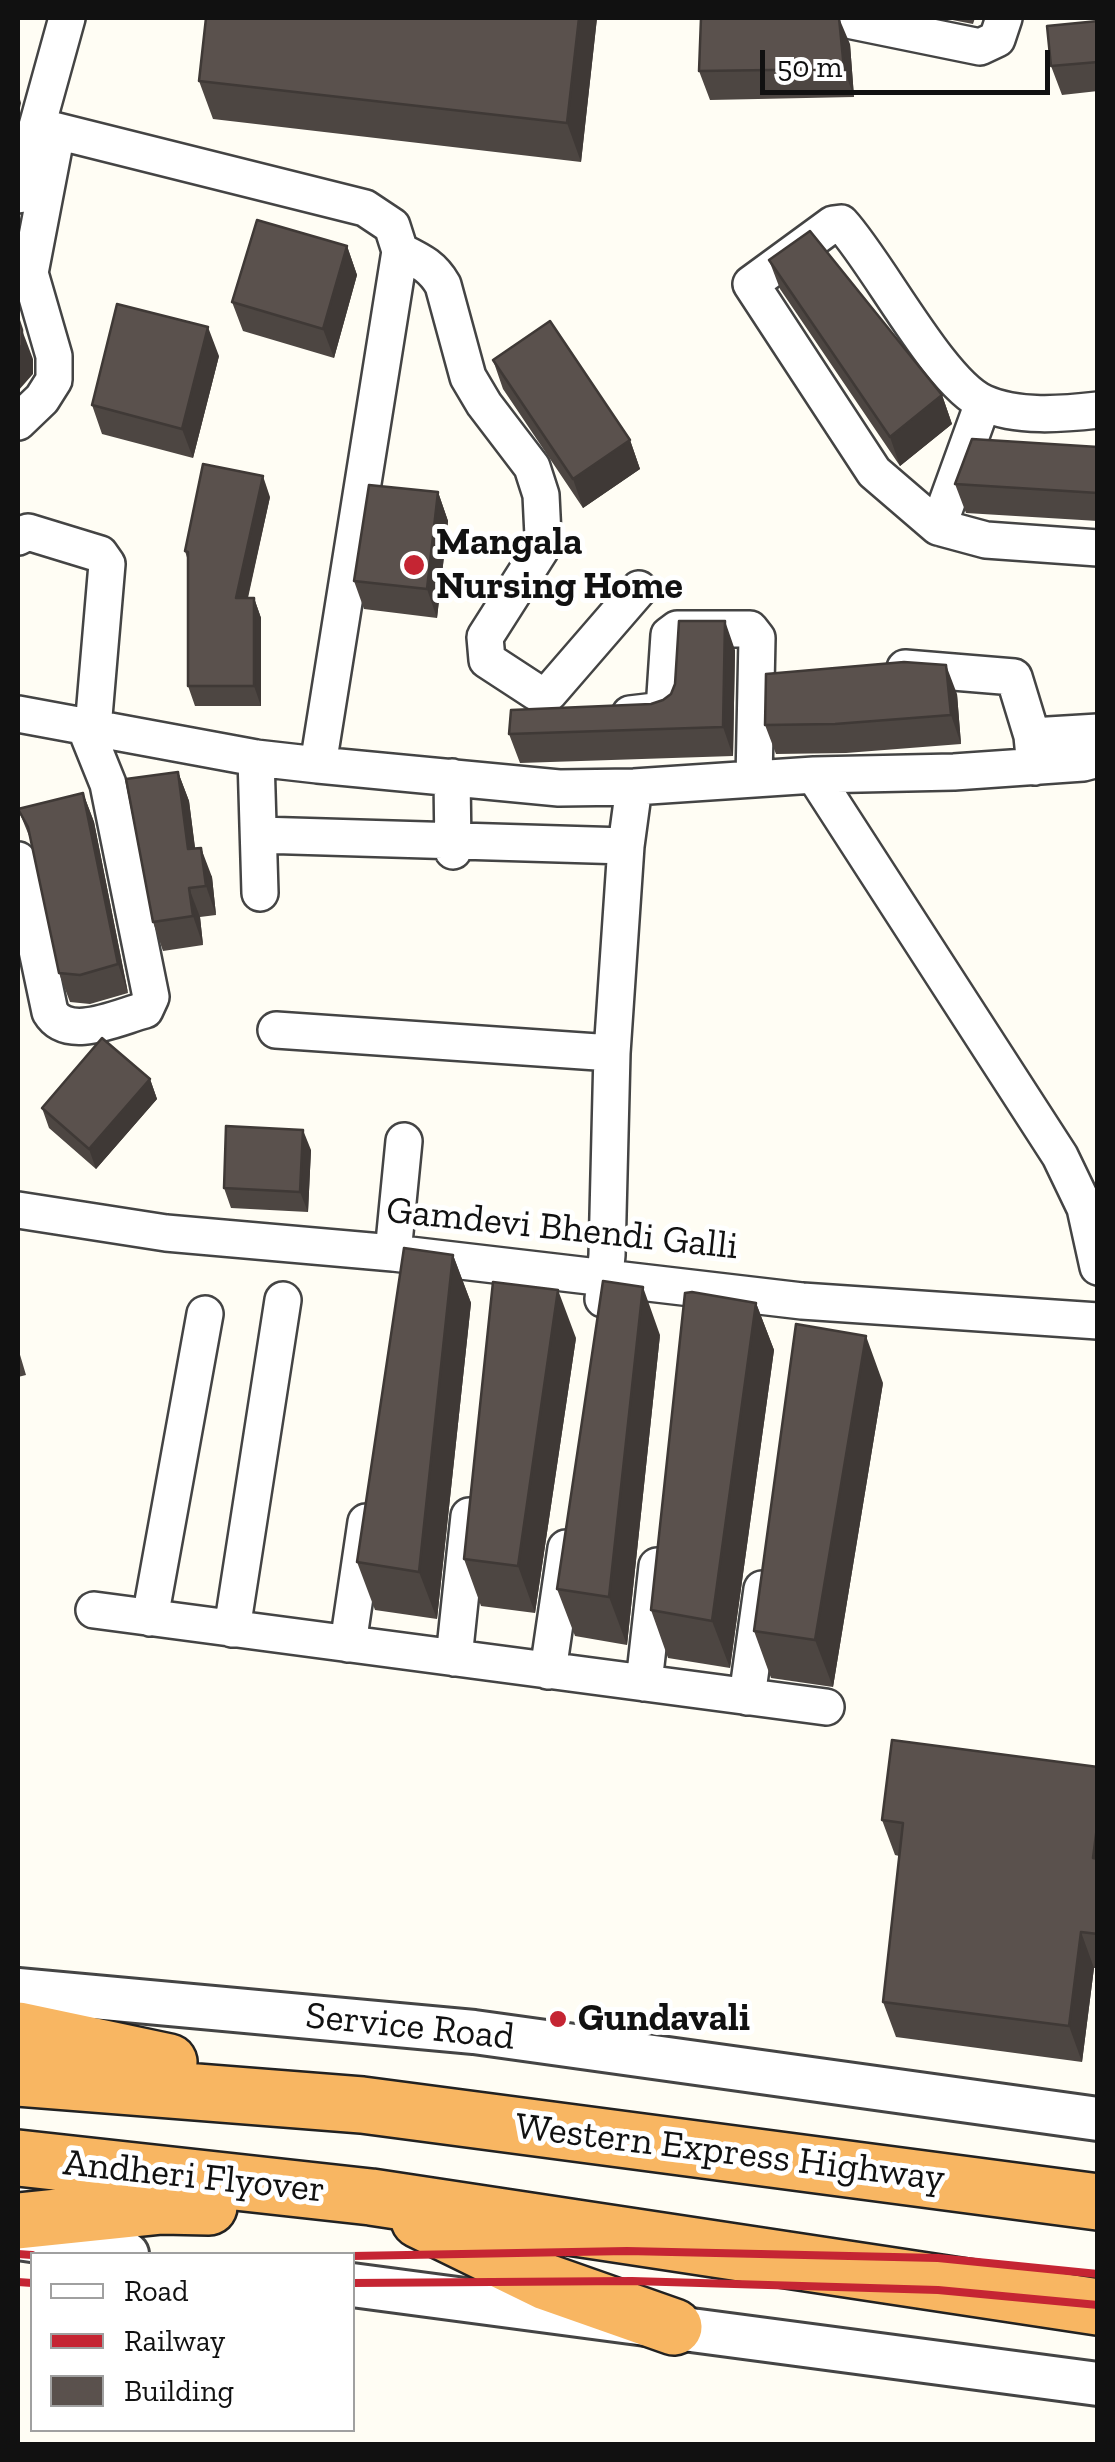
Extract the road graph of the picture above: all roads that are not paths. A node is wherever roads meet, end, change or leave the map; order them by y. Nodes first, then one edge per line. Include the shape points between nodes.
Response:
1 (67, 18) edge
2 (838, 18) edge
3 (1004, 18) edge
4 (47, 129) junction
5 (18, 195) edge
6 (400, 251) junction
7 (24, 285) edge
8 (983, 403) junction
9 (1098, 410) edge
10 (18, 422) edge
11 (938, 527) junction
12 (18, 536) edge
13 (1098, 548) edge
14 (639, 590) dead end
15 (864, 666) edge
16 (18, 714) edge
17 (604, 715) edge
18 (568, 717) edge
19 (530, 719) edge
20 (89, 727) junction
21 (1098, 732) edge
22 (1033, 751) junction
23 (256, 758) junction
24 (1098, 759) edge
25 (318, 765) junction
26 (814, 775) junction
27 (452, 778) junction
28 (754, 779) junction
29 (634, 787) junction
30 (559, 788) junction
31 (258, 835) junction
32 (453, 845) junction
33 (626, 846) junction
34 (561, 849) junction
35 (18, 860) edge
36 (260, 893) dead end
37 (276, 1030) dead end
38 (612, 1053) junction
39 (404, 1141) dead end
40 (18, 1210) edge
41 (394, 1253) junction
42 (496, 1267) junction
43 (1098, 1267) edge
44 (606, 1278) junction
45 (687, 1286) junction
46 (283, 1300) dead end
47 (802, 1300) junction
48 (492, 1306) edge
49 (205, 1314) dead end
50 (1098, 1320) edge
51 (683, 1326) edge
52 (597, 1337) edge
53 (796, 1340) edge
54 (473, 1482) edge
55 (371, 1488) edge
56 (571, 1514) edge
57 (662, 1524) edge
58 (766, 1558) edge
59 (94, 1610) dead end
60 (150, 1618) junction
61 (232, 1629) junction
62 (348, 1644) junction
63 (454, 1658) junction
64 (548, 1671) junction
65 (644, 1683) junction
66 (747, 1697) junction
67 (826, 1707) dead end
68 (18, 1990) edge
69 (18, 2030) edge
70 (18, 2078) edge
71 (362, 2105) junction
72 (1098, 2118) edge
73 (18, 2158) edge
74 (371, 2197) junction
75 (1098, 2202) edge
76 (18, 2221) edge
77 (18, 2238) edge
78 (113, 2252) edge
79 (355, 2289) edge
80 (1098, 2307) edge
81 (674, 2327) junction
82 (1098, 2384) edge

1 - 4 street
2 - 3 street via 980,47 997,38
4 - 5 street
4 - 6 street via 365,208 392,226
4 - 7 street
6 - 14 street via 436,273 468,377 538,478 541,549 485,637 487,660 536,692 550,693
6 - 25 street
7 - 10 street via 51,344 55,372 50,388
8 - 9 street via 1046,416
8 - 11 street
8 - 11 street via 956,380 841,223 751,284 874,472
11 - 13 street via 986,540
12 - 20 street via 28,532 100,554 107,564
15 - 22 street via 1014,677
16 - 20 street
17 - 28 street via 664,710 669,635 750,629 756,638
18 - 19 street
20 - 23 street
20 - 35 street via 108,784 152,997 146,1010 77,1028 55,1020
21 - 22 street
22 - 24 street
22 - 26 street
23 - 25 street
23 - 31 street
25 - 27 street
26 - 28 street
26 - 43 street via 1060,1156 1085,1208
27 - 30 street
27 - 32 street
28 - 29 street
29 - 30 street
29 - 33 street
30 - 34 street
31 - 32 street
31 - 36 street
32 - 34 street
33 - 34 street
33 - 38 street
37 - 38 street
38 - 44 street
39 - 41 street
40 - 41 street, Gamdevi Bhendi Galli via 166,1233
41 - 42 street, Gamdevi Bhendi Galli
42 - 44 street, Gamdevi Bhendi Galli
42 - 48 street
44 - 45 street, Gamdevi Bhendi Galli
44 - 52 street
45 - 47 street, Gamdevi Bhendi Galli
45 - 51 street
46 - 61 street
47 - 50 street, Gamdevi Bhendi Galli
47 - 53 street
49 - 60 street
54 - 63 street
55 - 62 street
56 - 64 street
57 - 65 street
58 - 66 street
59 - 60 street
60 - 61 street
61 - 62 street
62 - 63 street
63 - 64 street
64 - 65 street
65 - 66 street
66 - 67 street
68 - 72 street, Service Road via 474,2032
69 - 71 highway
70 - 71 highway
71 - 75 highway, Western Express Highway
73 - 74 highway, Andheri Flyover
74 - 76 highway via 274,2208 162,2206
74 - 80 highway
74 - 81 highway via 546,2282
77 - 78 street
79 - 81 street
81 - 82 street

